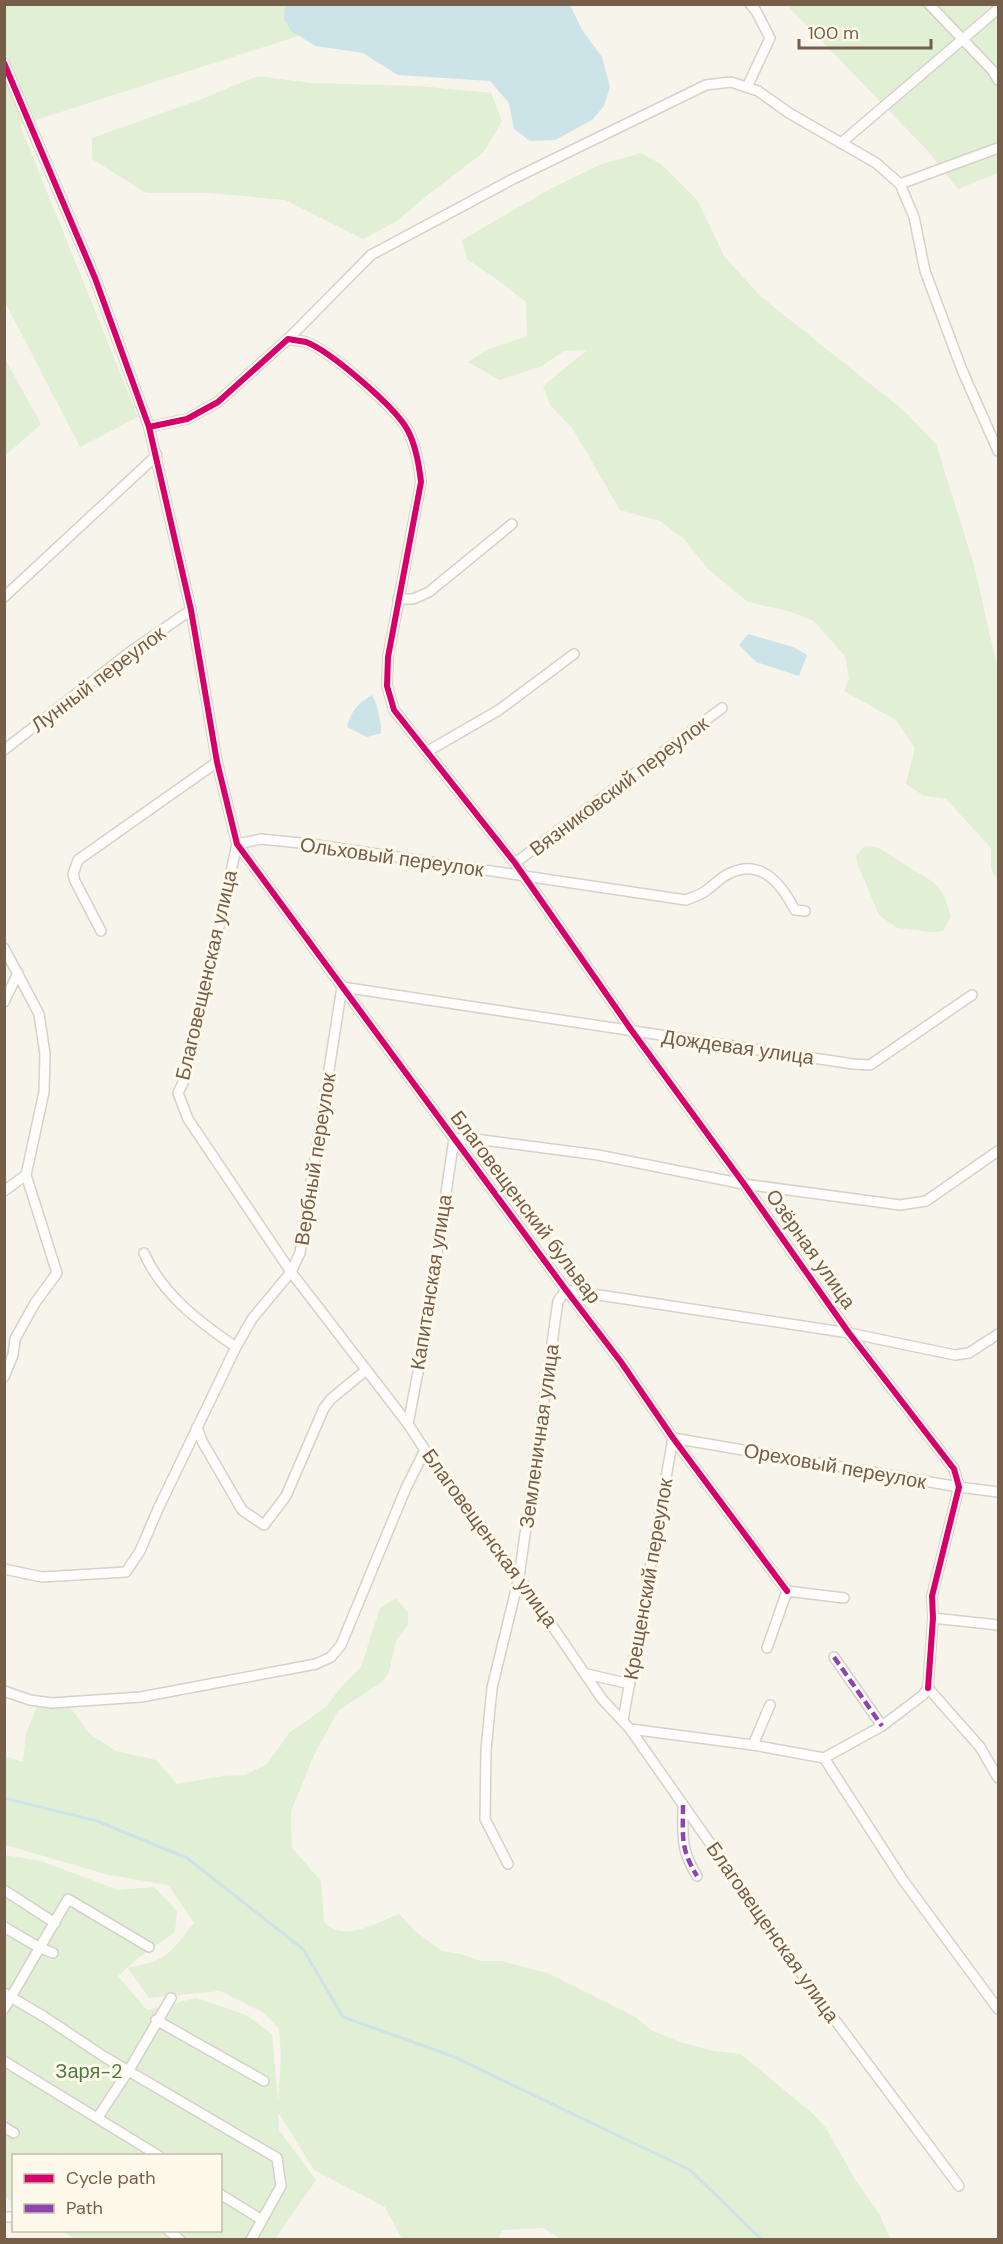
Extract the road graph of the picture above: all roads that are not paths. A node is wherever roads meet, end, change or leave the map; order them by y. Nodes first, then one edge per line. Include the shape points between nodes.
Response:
1 (750, 4) edge
2 (929, 4) edge
3 (999, 9) edge
4 (961, 40) junction
5 (4, 63) edge
6 (999, 80) edge
7 (747, 87) junction
8 (842, 143) junction
9 (999, 148) edge
10 (900, 184) junction
11 (288, 339) junction
12 (149, 427) junction
13 (999, 451) edge
14 (157, 455) junction
15 (512, 524) dead end
16 (4, 597) edge
17 (398, 598) junction
18 (191, 610) junction
19 (574, 654) dead end
20 (722, 708) dead end
21 (4, 750) edge
22 (428, 751) junction
23 (217, 762) junction
24 (237, 844) junction
25 (515, 863) junction
26 (523, 876) junction
27 (805, 911) dead end
28 (101, 931) dead end
29 (4, 948) edge
30 (18, 973) junction
31 (342, 987) junction
32 (972, 995) dead end
33 (4, 1002) edge
34 (632, 1031) junction
35 (454, 1139) junction
36 (999, 1151) edge
37 (26, 1175) junction
38 (744, 1184) junction
39 (4, 1191) edge
40 (144, 1252) dead end
41 (291, 1272) junction
42 (566, 1290) junction
43 (849, 1333) junction
44 (999, 1334) edge
45 (236, 1347) junction
46 (365, 1371) junction
47 (4, 1377) edge
48 (408, 1424) junction
49 (197, 1426) junction
50 (673, 1438) junction
51 (424, 1450) junction
52 (959, 1487) junction
53 (999, 1492) edge
54 (4, 1569) edge
55 (519, 1577) junction
56 (787, 1591) junction
57 (844, 1598) dead end
58 (933, 1618) junction
59 (999, 1625) edge
60 (767, 1648) dead end
61 (834, 1657) dead end
62 (586, 1674) junction
63 (630, 1684) junction
64 (928, 1688) junction
65 (4, 1691) edge
66 (770, 1705) dead end
67 (623, 1720) junction
68 (882, 1726) junction
69 (630, 1728) junction
70 (753, 1745) junction
71 (824, 1758) junction
72 (999, 1778) edge
73 (683, 1805) junction
74 (508, 1864) dead end
75 (697, 1876) dead end
76 (4, 1890) edge
77 (56, 1923) junction
78 (4, 1927) edge
79 (149, 1947) dead end
80 (40, 1948) junction
81 (53, 1953) dead end
82 (8, 1995) edge
83 (171, 1998) dead end
84 (4, 2009) edge
85 (999, 2009) edge
86 (156, 2020) junction
87 (4, 2061) edge
88 (129, 2070) junction
89 (264, 2081) dead end
90 (98, 2117) junction
91 (4, 2127) edge
92 (14, 2133) dead end
93 (156, 2154) edge
94 (959, 2187) dead end
95 (222, 2195) edge
96 (262, 2220) junction
97 (251, 2240) edge

1 - 7 street via 770,38
2 - 4 street
3 - 4 street
4 - 6 street
4 - 8 street
5 - 12 street via 95,278
7 - 8 street
7 - 11 street via 731,82 706,85 513,179 371,255
8 - 10 street via 876,163
9 - 10 street
10 - 13 street via 914,217 925,271 962,369
11 - 12 street via 218,402 188,419
11 - 17 street, Озёрная улица via 307,343 332,357 400,420 412,441 421,482
12 - 14 street
14 - 16 street
14 - 18 street
15 - 17 street via 429,592 413,599
17 - 22 street, Озёрная улица via 387,686 394,710
18 - 21 street, Лунный переулок
18 - 23 street
19 - 22 street via 499,710
20 - 25 street, Вязниковский переулок
22 - 25 street, Озёрная улица
23 - 24 street
23 - 28 street via 78,860 75,881
24 - 26 street, Ольховый переулок via 261,839 310,844
24 - 31 street, Благовещенский бульвар
24 - 41 street, Благовещенская улица via 196,1032 178,1093 197,1134
25 - 26 street, Озёрная улица
26 - 27 street, Ольховый переулок via 686,900 731,873 755,870 772,876 795,910
26 - 34 street, Озёрная улица
29 - 30 street
30 - 33 street
30 - 37 street via 39,1014 45,1054 44,1092
31 - 34 street, Дождевая улица
31 - 35 street, Благовещенский бульвар
31 - 41 street, Вербный переулок via 300,1253
32 - 34 street, Дождевая улица via 870,1065
34 - 38 street, Озёрная улица
35 - 38 street via 598,1155
35 - 42 street, Благовещенский бульвар
35 - 48 street, Капитанская улица
36 - 38 street via 926,1201 912,1204
37 - 39 street
37 - 47 street via 57,1274 15,1339
38 - 43 street, Озёрная улица
40 - 45 street via 164,1287 200,1323
41 - 45 street, Вербный переулок via 252,1319
41 - 46 street, Благовещенская улица
42 - 43 street
42 - 50 street, Благовещенский бульвар
42 - 55 street, Земленичная улица via 558,1301
43 - 44 street via 954,1355 969,1353
43 - 52 street, Озёрная улица via 954,1469
45 - 49 street, Вербный переулок
46 - 48 street, Благовещенская улица
46 - 49 street via 324,1408 286,1496 264,1525 242,1510
48 - 51 street, Благовещенская улица
49 - 54 street, Вербный переулок via 140,1551 126,1572 42,1577
50 - 52 street, Ореховый переулок
50 - 56 street, Благовещенский бульвар
50 - 63 street, Крещенский переулок
51 - 55 street, Благовещенская улица
51 - 65 street via 341,1645 330,1657 316,1664 141,1697 52,1703
52 - 53 street, Ореховый переулок
52 - 58 street via 932,1596
55 - 62 street, Благовещенская улица
55 - 74 street, Земленичная улица via 492,1688 486,1750 485,1819
56 - 57 street
56 - 60 street
58 - 59 street
58 - 64 street
61 - 68 street
62 - 63 street
62 - 67 street, Благовещенская улица via 602,1699
63 - 67 street, Крещенский переулок
64 - 68 street
64 - 72 street via 980,1747
66 - 70 street
67 - 69 street, Благовещенская улица
68 - 71 street
69 - 70 street
69 - 73 street, Благовещенская улица
70 - 71 street
71 - 85 street via 903,1880
73 - 75 street via 681,1838
73 - 94 street, Благовещенская улица via 820,2000
76 - 77 street
77 - 79 street via 68,1899
77 - 80 street
78 - 80 street
80 - 81 street
80 - 82 street
82 - 84 street
82 - 88 street
83 - 86 street
86 - 88 street
86 - 89 street
87 - 90 street
88 - 90 street
88 - 96 street via 277,2158 281,2186
90 - 93 street
91 - 92 street
95 - 96 street
96 - 97 street

